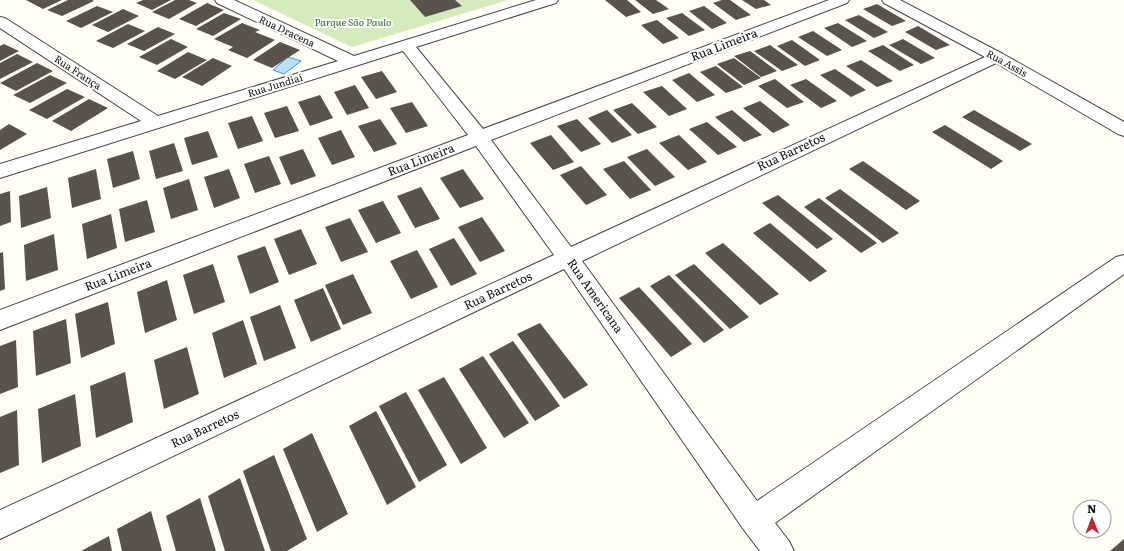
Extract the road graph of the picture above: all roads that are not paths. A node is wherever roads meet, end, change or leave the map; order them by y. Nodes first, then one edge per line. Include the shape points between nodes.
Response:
1 (222, 0) edge
2 (551, 0) edge
3 (842, 0) edge
4 (889, 0) edge
5 (0, 21) edge
6 (406, 45) junction
7 (996, 57) junction
8 (352, 62) junction
9 (156, 122) junction
10 (1124, 130) edge
11 (480, 138) junction
12 (0, 171) edge
13 (568, 258) junction
14 (1124, 263) edge
15 (0, 320) edge
16 (754, 520) junction
17 (0, 525) edge
18 (779, 551) edge

1 - 8 street, Rua Dracena
2 - 6 street, Rua Jundiaí
3 - 11 street, Rua Limeira
4 - 7 street, Rua Assis
5 - 9 street, Rua França
6 - 8 street, Rua Jundiaí
6 - 11 street, Rua Americana
7 - 10 street, Rua Assis
7 - 13 street, Rua Barretos
8 - 9 street, Rua Jundiaí
9 - 12 street, Rua Jundiaí
11 - 13 street, Rua Americana
11 - 15 street, Rua Limeira
13 - 16 street, Rua Americana
13 - 17 street, Rua Barretos
14 - 16 street
16 - 18 street, Rua Americana

